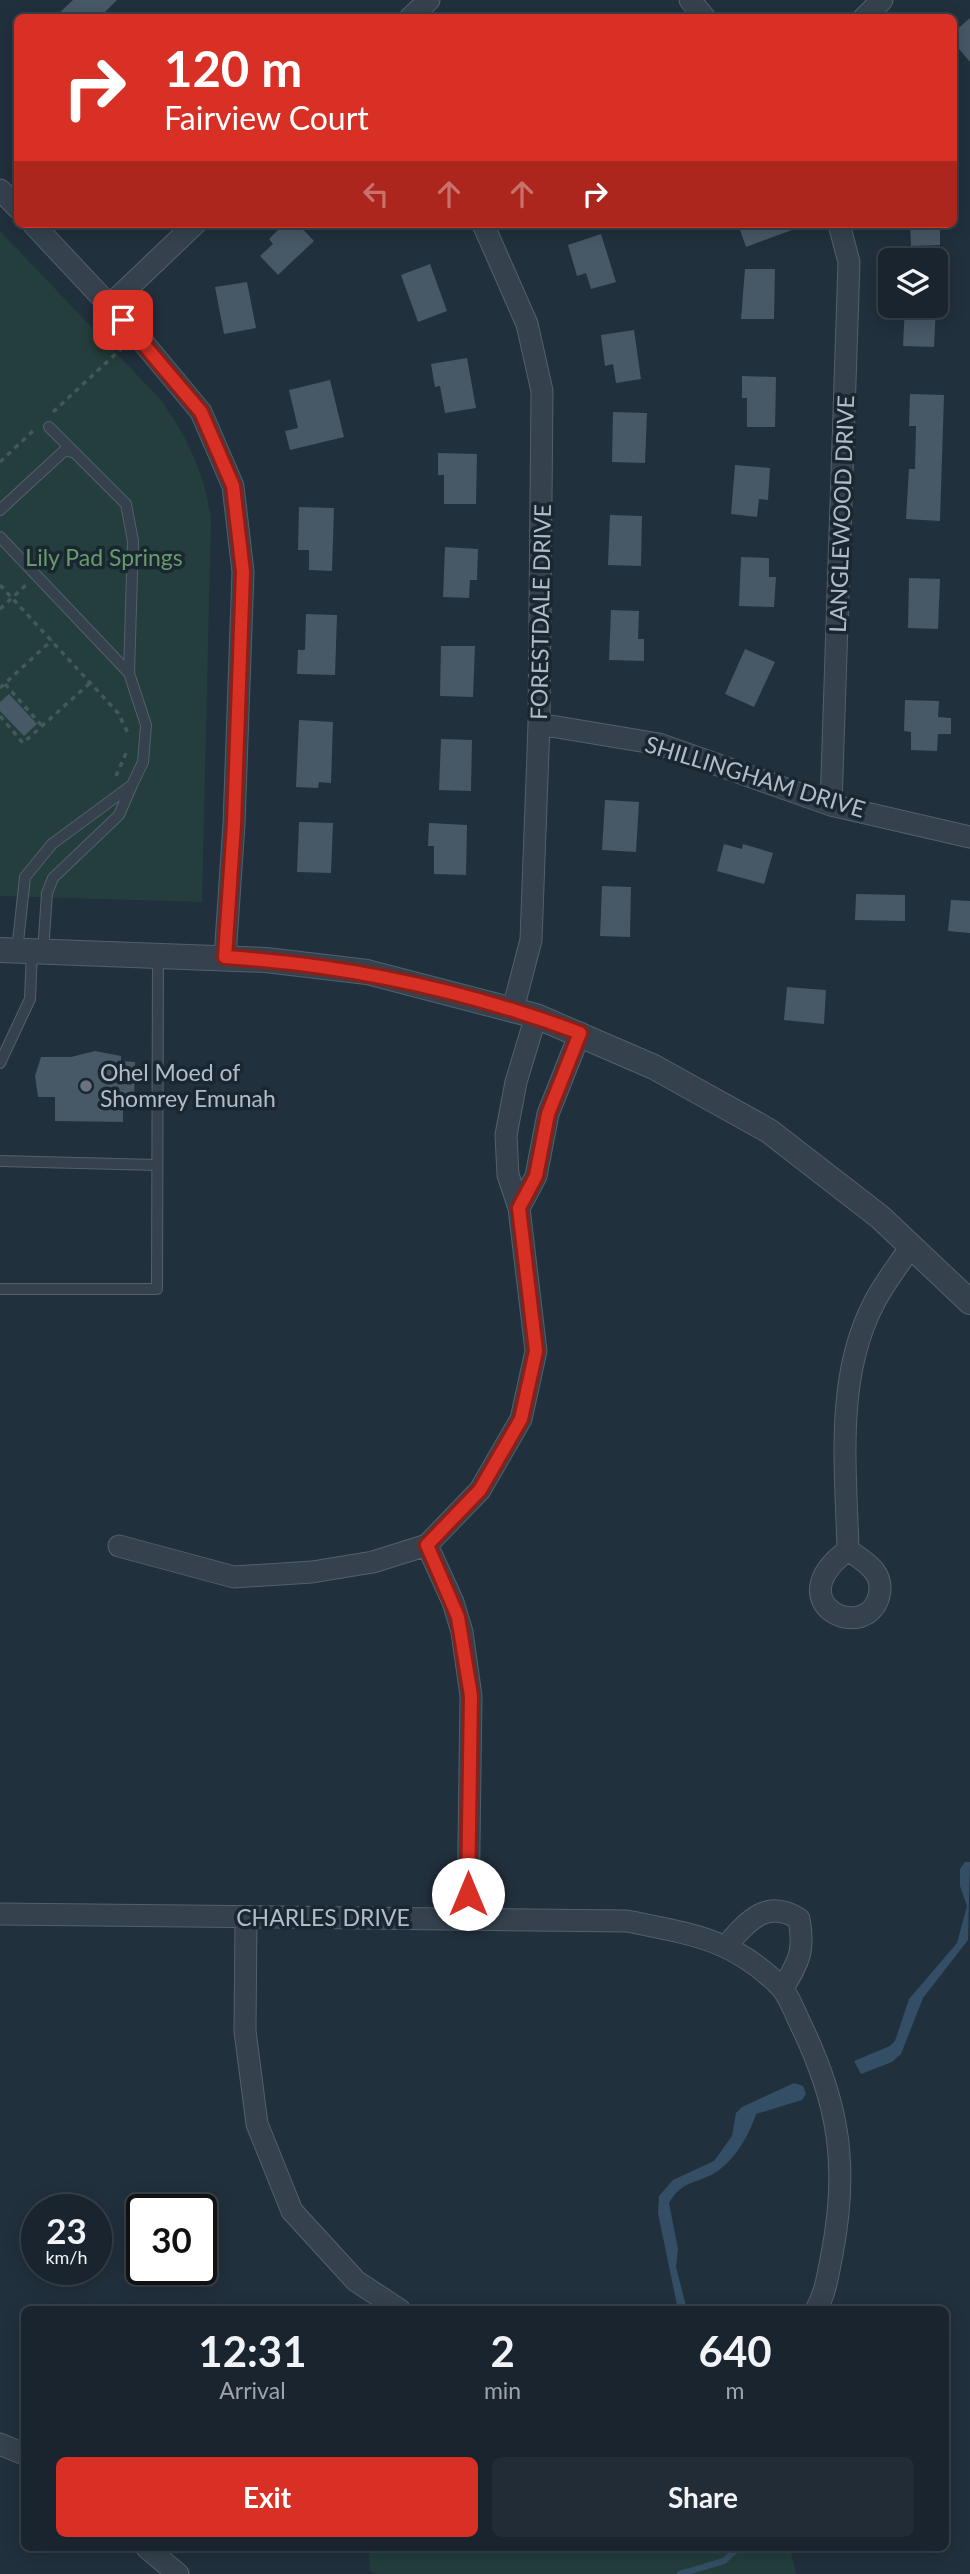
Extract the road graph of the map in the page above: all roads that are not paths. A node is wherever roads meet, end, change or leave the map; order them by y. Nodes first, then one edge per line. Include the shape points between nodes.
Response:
1 (429, 0) edge
2 (690, 0) edge
3 (883, 0) edge
4 (414, 14) edge
5 (702, 14) edge
6 (868, 14) edge
7 (0, 190) edge
8 (14, 204) edge
9 (37, 228) edge
10 (191, 228) edge
11 (484, 228) edge
12 (840, 228) edge
13 (109, 306) junction
14 (45, 424) road end
15 (75, 453) junction
16 (0, 510) edge
17 (0, 537) edge
18 (129, 673) junction
19 (539, 724) junction
20 (132, 785) junction
21 (831, 805) junction
22 (76, 827) junction
23 (970, 837) edge
24 (89, 842) junction
25 (23, 951) edge
26 (158, 954) junction
27 (225, 957) junction
28 (525, 1013) junction
29 (580, 1033) junction
30 (0, 1063) edge
31 (0, 1161) edge
32 (157, 1165) junction
33 (519, 1208) junction
34 (911, 1246) junction
35 (0, 1289) edge
36 (970, 1302) edge
37 (427, 1545) junction
38 (119, 1546) dead end
39 (848, 1550) dead end
40 (0, 1914) edge
41 (468, 1917) junction
42 (246, 1918) junction
43 (727, 1945) junction
44 (783, 1988) junction
45 (395, 2306) edge
46 (818, 2306) edge
47 (0, 2444) edge
48 (21, 2453) edge
49 (151, 2551) edge
50 (178, 2574) edge

1 - 4 street
2 - 5 street
3 - 6 street
7 - 8 street
9 - 13 street
10 - 13 street
11 - 19 street, FORESTDALE DRIVE via 527,324 542,391
12 - 21 street, LANGLEWOOD DRIVE via 849,262
13 - 27 street via 201,412 233,486 243,572
14 - 15 lane
15 - 16 lane via 60,453
15 - 18 lane via 126,504 133,541
17 - 18 lane
18 - 20 lane via 146,724 143,762
19 - 21 street, SHILLINGHAM DRIVE via 659,744
19 - 28 street, FORESTDALE DRIVE
20 - 22 lane
20 - 24 lane via 119,815
21 - 23 street, SHILLINGHAM DRIVE
22 - 24 lane
22 - 25 lane via 52,844 25,877
24 - 25 lane via 52,878
25 - 26 street
25 - 30 lane via 30,999
26 - 27 street
26 - 32 lane
27 - 28 street via 366,972
28 - 29 street
28 - 33 street, FORESTDALE DRIVE via 506,1135 508,1175
29 - 33 street via 548,1114 536,1176
29 - 34 street via 654,1067 769,1131
31 - 32 lane
32 - 35 lane via 157,1289
33 - 37 street, FORESTDALE DRIVE via 536,1351 521,1419 480,1490
34 - 36 street
34 - 39 street via 873,1305 853,1358 845,1425
37 - 38 street via 361,1564 234,1577
37 - 41 street via 459,1622 471,1696
40 - 42 street, CHARLES DRIVE
41 - 42 street, CHARLES DRIVE
41 - 43 street, CHARLES DRIVE via 627,1921
42 - 45 street via 245,2031 257,2124 292,2211 356,2281
43 - 44 street, CHARLES DRIVE
43 - 44 street via 764,1911 784,1909 799,1919 803,1945
44 - 46 street, CHARLES DRIVE via 819,2061 840,2141 839,2219
47 - 48 street
49 - 50 street

